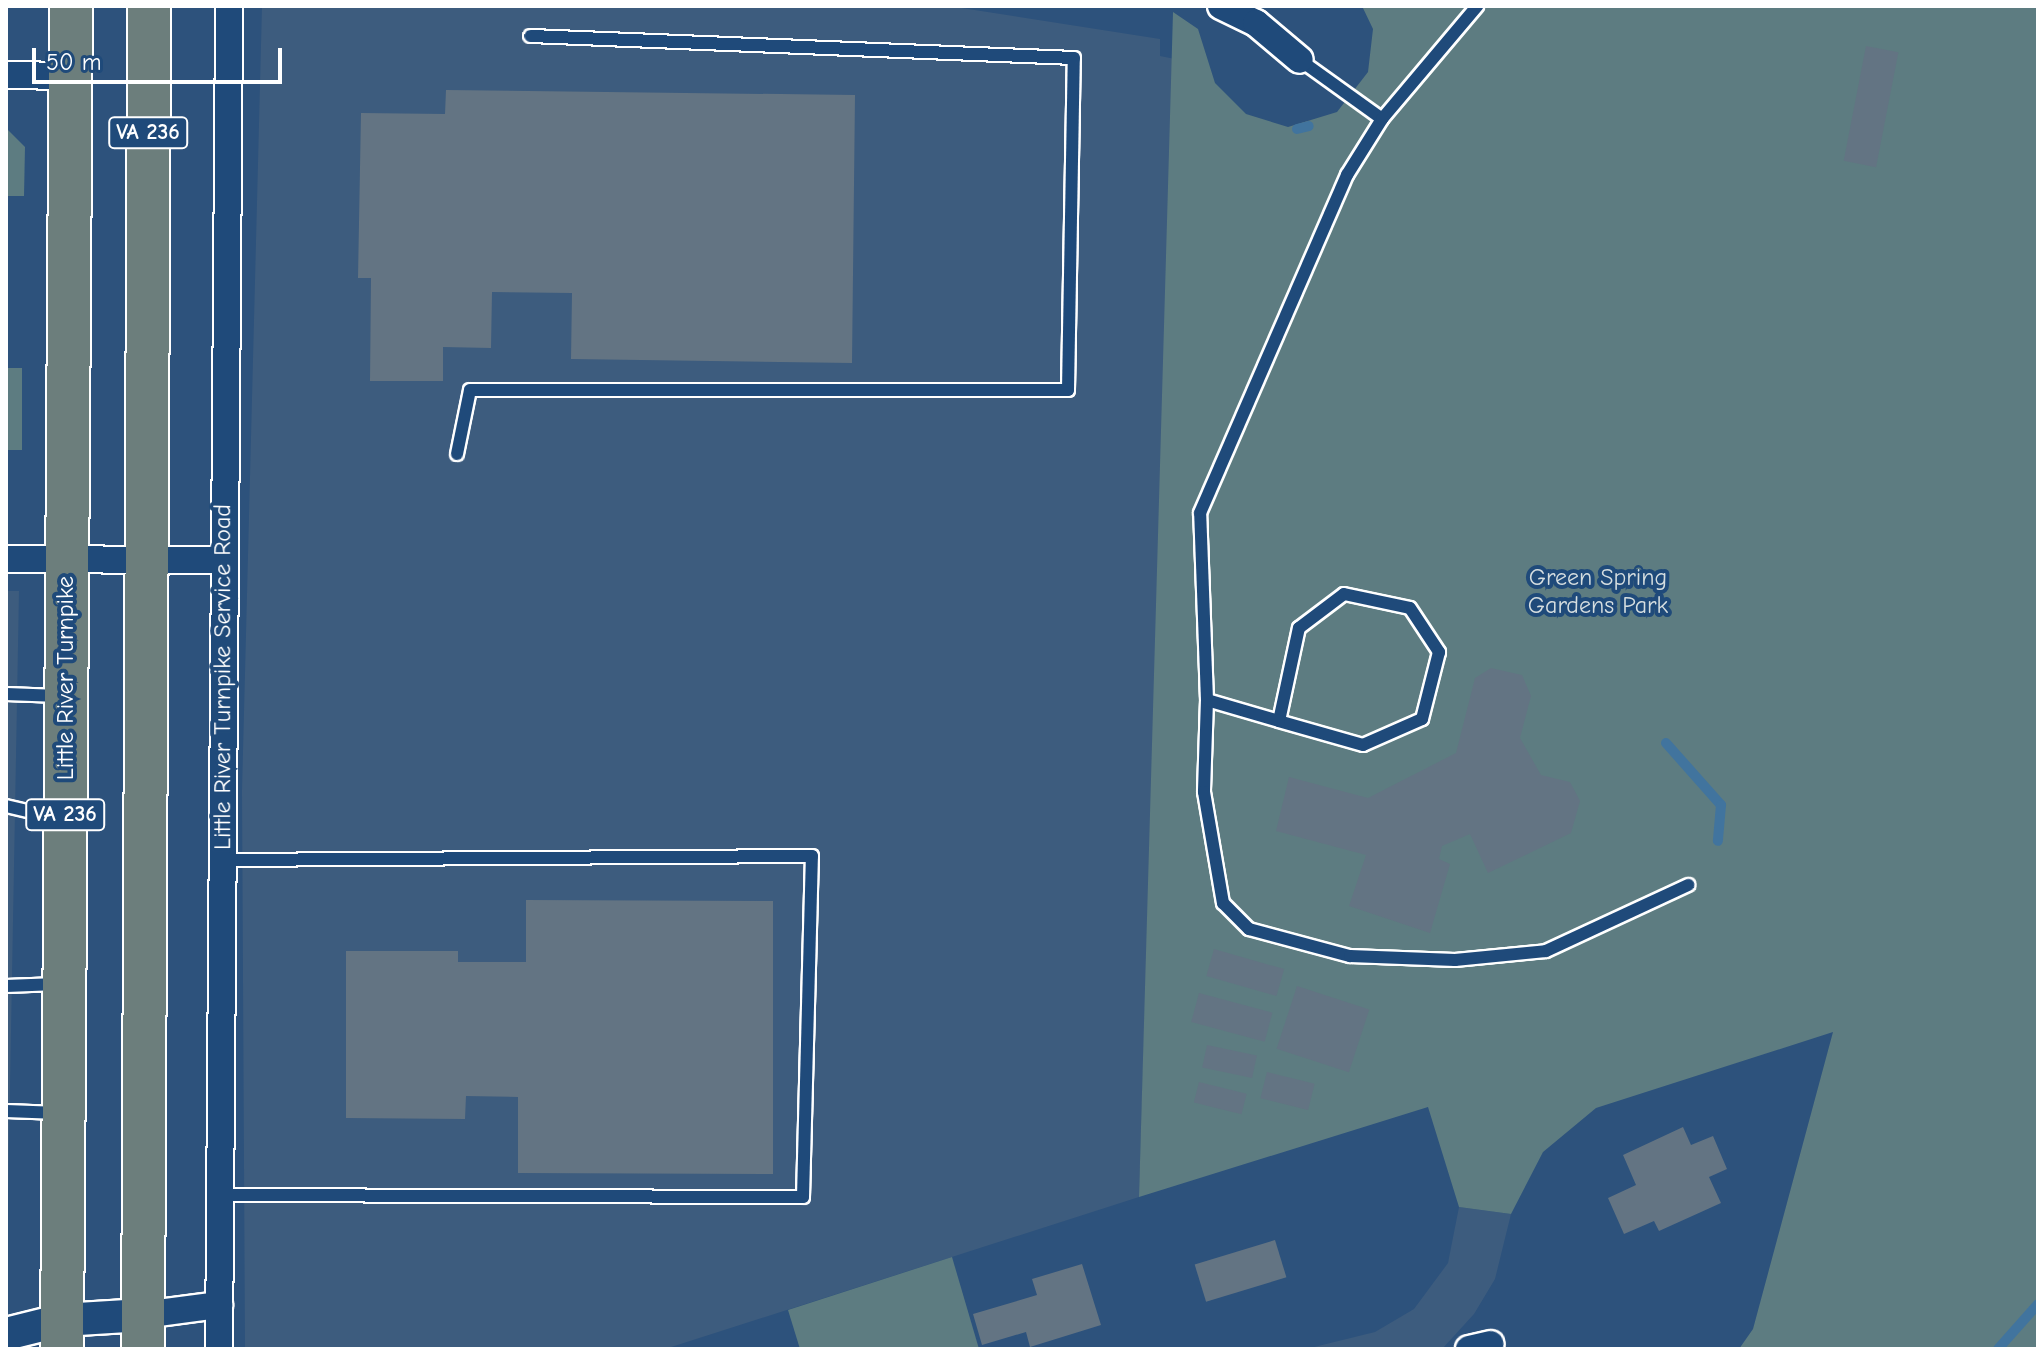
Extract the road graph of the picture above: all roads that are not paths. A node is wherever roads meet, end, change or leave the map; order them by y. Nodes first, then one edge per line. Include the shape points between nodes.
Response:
1 (71, 6) edge
2 (149, 6) edge
3 (229, 6) edge
4 (1221, 6) edge
5 (1477, 6) edge
6 (530, 36) dead end
7 (1300, 60) joint
8 (6, 75) edge
9 (70, 76) junction
10 (1382, 119) junction
11 (457, 454) dead end
12 (6, 559) edge
13 (67, 560) junction
14 (224, 560) junction
15 (146, 561) junction
16 (6, 694) edge
17 (66, 696) junction
18 (1207, 700) junction
19 (1279, 721) junction
20 (6, 806) edge
21 (65, 819) junction
22 (222, 860) junction
23 (1688, 885) dead end
24 (65, 984) junction
25 (6, 986) edge
26 (6, 1111) edge
27 (63, 1113) junction
28 (219, 1195) junction
29 (219, 1305) junction
30 (143, 1332) edge
31 (6, 1334) edge
32 (62, 1335) edge
33 (219, 1349) edge

1 - 9 main road, Little River Turnpike / VA 236
2 - 15 main road, VA 236
3 - 14 street, Little River Turnpike Service Road
4 - 7 street via 1256,23
5 - 10 lane
6 - 11 lane via 1074,58 1068,390 470,390
7 - 10 lane
8 - 9 street
9 - 13 main road, Little River Turnpike / VA 236
10 - 18 lane via 1347,175 1200,513
12 - 13 street
13 - 15 street
13 - 17 main road, Little River Turnpike / VA 236
14 - 15 street
14 - 22 street, Little River Turnpike Service Road
15 - 30 main road, VA 236
16 - 17 lane
17 - 21 main road, Little River Turnpike / VA 236
18 - 19 lane
18 - 23 lane via 1204,792 1223,903 1249,929 1350,956 1455,960 1546,951
19 - 19 lane via 1363,745 1422,719 1439,652 1410,608 1344,594 1299,628
20 - 21 lane
21 - 24 main road, Little River Turnpike / VA 236
22 - 28 street, Little River Turnpike Service Road
22 - 28 lane via 812,856 803,1197
24 - 25 lane
24 - 27 main road, Little River Turnpike / VA 236
26 - 27 lane
27 - 32 main road, Little River Turnpike / VA 236
28 - 29 street, Little River Turnpike Service Road
29 - 30 street
29 - 33 street, Little River Turnpike Service Road
30 - 32 street
31 - 32 street

